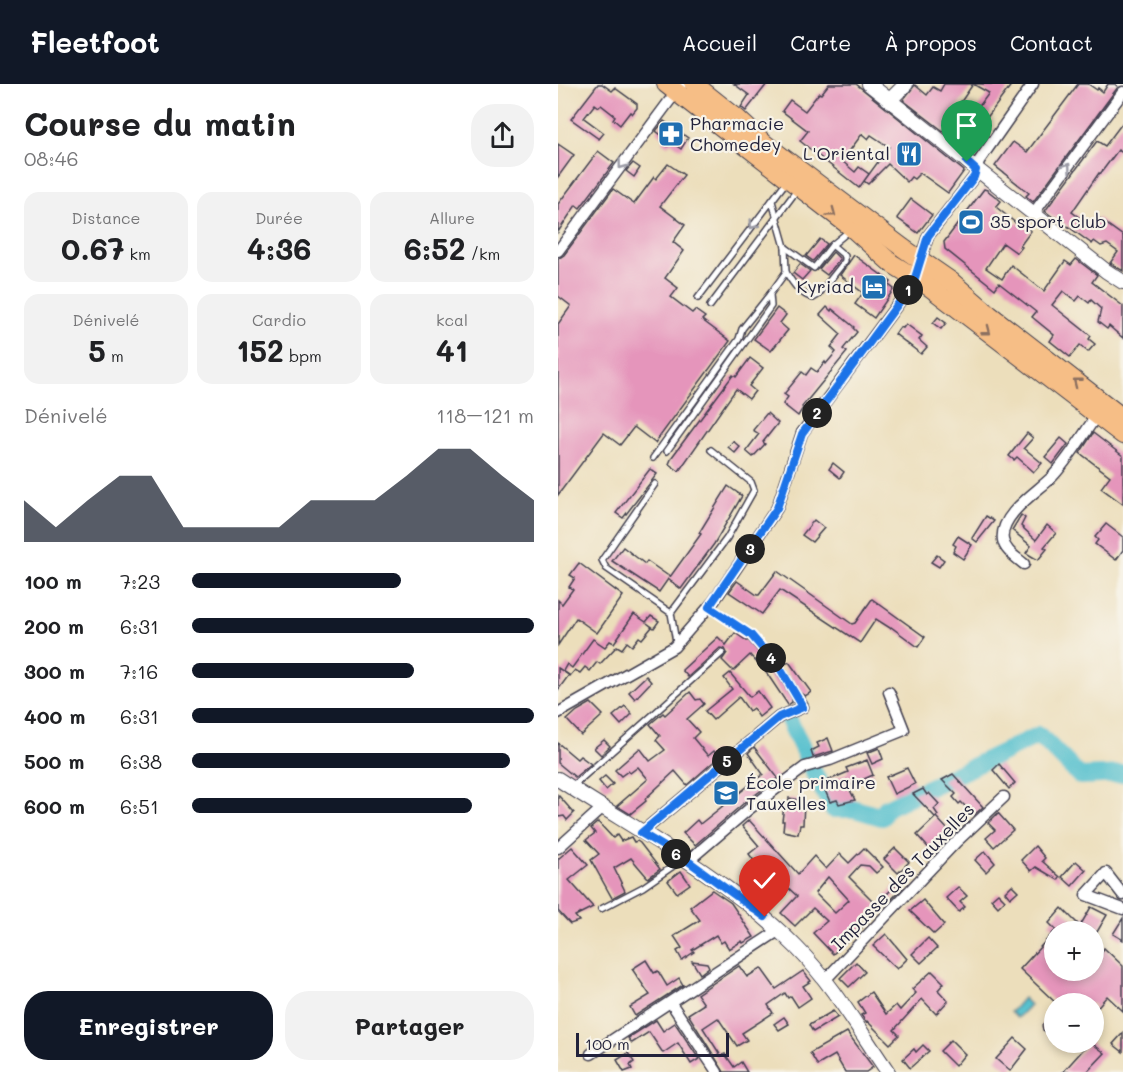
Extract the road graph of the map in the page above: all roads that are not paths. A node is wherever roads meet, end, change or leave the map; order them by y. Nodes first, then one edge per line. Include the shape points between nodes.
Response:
1 (694, 84) edge
2 (869, 84) edge
3 (906, 84) edge
4 (1033, 84) edge
5 (674, 87) edge
6 (1123, 92) edge
7 (890, 100) junction
8 (976, 170) junction
9 (794, 183) junction
10 (772, 201) junction
11 (777, 214) junction
12 (1033, 214) junction
13 (852, 228) junction
14 (832, 245) junction
15 (785, 246) junction
16 (558, 251) edge
17 (920, 259) junction
18 (786, 272) junction
19 (915, 278) junction
20 (1123, 282) edge
21 (770, 294) junction
22 (698, 298) dead end
23 (710, 306) dead end
24 (1097, 415) junction
25 (1123, 418) edge
26 (1123, 435) edge
27 (711, 450) dead end
28 (667, 451) dead end
29 (653, 458) dead end
30 (655, 484) dead end
31 (1024, 564) dead end
32 (709, 607) junction
33 (671, 613) junction
34 (677, 644) junction
35 (722, 653) dead end
36 (889, 692) dead end
37 (799, 700) joint
38 (558, 713) edge
39 (558, 779) edge
40 (571, 788) junction
41 (1004, 797) dead end
42 (602, 808) junction
43 (641, 833) junction
44 (558, 848) edge
45 (686, 860) junction
46 (1123, 895) edge
47 (601, 909) dead end
48 (1123, 909) edge
49 (778, 931) junction
50 (825, 980) junction
51 (671, 1002) junction
52 (591, 1054) dead end
53 (883, 1070) edge
54 (717, 1072) edge

1 - 17 main road via 765,144
2 - 7 street
3 - 7 street
4 - 8 street
5 - 9 main road
5 -> 16 street
12 -> 6 street
7 - 8 street
8 - 12 street
8 - 17 street via 928,236
9 - 10 lane
9 - 11 lane
9 -> 13 main road
10 - 11 lane
10 -> 22 lane
11 - 15 lane
11 - 23 lane
12 - 20 street
13 - 14 lane
13 - 19 main road via 891,263
14 - 15 lane via 814,268
14 - 18 lane via 845,256 845,261 813,298 794,286
15 - 18 lane
17 - 19 street
25 -> 17 main road
18 - 21 lane
19 -> 24 main road
19 - 32 street via 802,434 777,508
21 - 28 lane via 771,306
21 - 29 lane
24 - 26 main road
24 - 31 street via 1049,480 1008,519 1002,539
27 - 33 lane via 751,482 754,490 727,538
30 - 33 lane via 602,560 606,568
32 - 34 street
32 - 37 lane via 751,635 781,670
33 - 34 lane
34 - 38 street
35 - 40 lane
36 - 45 street via 903,730 809,766
37 - 43 street via 803,707 779,717
39 - 40 street
40 - 42 street
41 - 50 street, Impasse des Tauxelles
42 - 43 street
42 - 44 street
43 - 45 street
45 - 47 lane
45 - 49 street via 765,917
46 - 48 street via 1106,873 1086,895
49 - 50 street
49 - 51 street
50 - 53 street
51 - 52 street
51 - 54 street

